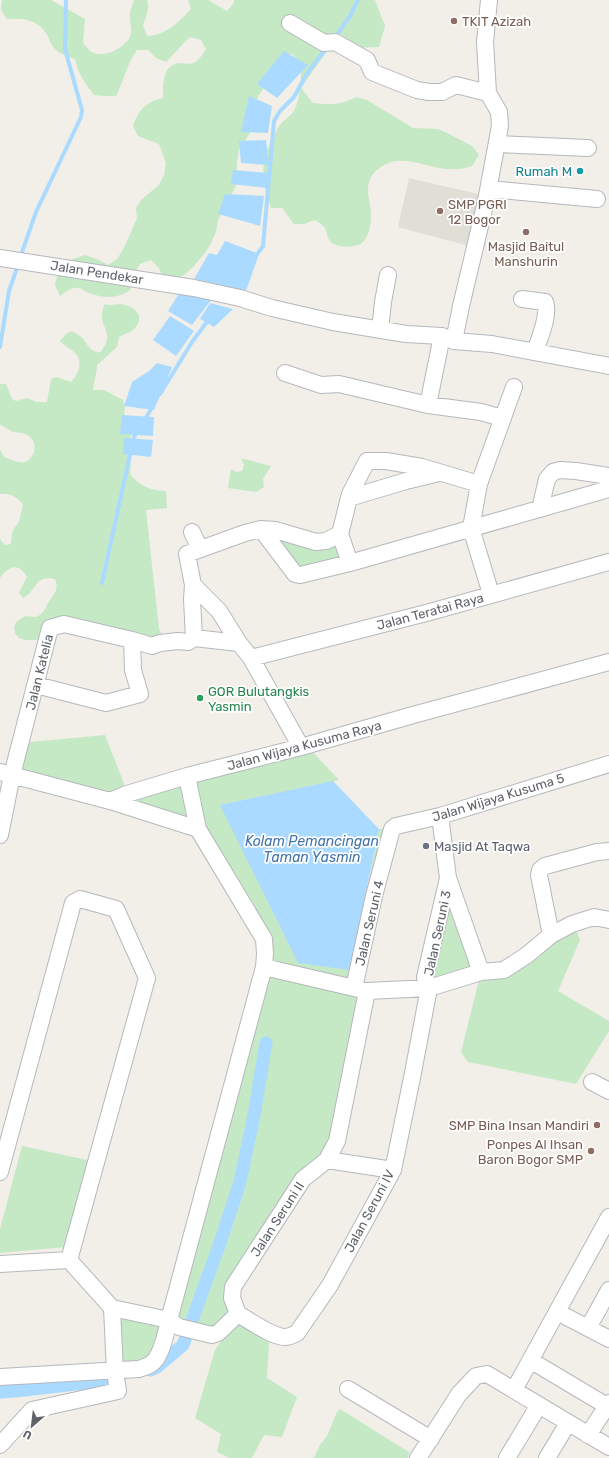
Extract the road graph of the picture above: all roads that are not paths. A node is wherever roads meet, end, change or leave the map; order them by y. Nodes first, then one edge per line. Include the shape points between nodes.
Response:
1 (489, 0) edge
2 (290, 23) dead end
3 (488, 93) junction
4 (497, 144) junction
5 (588, 148) dead end
6 (489, 189) junction
7 (597, 199) dead end
8 (0, 258) edge
9 (388, 275) dead end
10 (522, 298) dead end
11 (380, 330) junction
12 (448, 339) junction
13 (535, 352) junction
14 (609, 366) edge
15 (285, 373) dead end
16 (514, 388) dead end
17 (428, 406) junction
18 (495, 416) dead end
19 (439, 473) junction
20 (609, 476) edge
21 (479, 484) junction
22 (609, 488) edge
23 (349, 498) junction
24 (540, 509) junction
25 (471, 528) junction
26 (260, 529) junction
27 (192, 532) dead end
28 (340, 534) junction
29 (200, 549) junction
30 (609, 562) edge
31 (350, 563) junction
32 (193, 585) junction
33 (492, 594) junction
34 (194, 638) junction
35 (132, 640) junction
36 (239, 643) junction
37 (251, 658) junction
38 (609, 662) edge
39 (36, 685) junction
40 (301, 747) junction
41 (607, 766) edge
42 (6, 773) edge
43 (187, 776) junction
44 (110, 801) junction
45 (440, 816) junction
46 (198, 829) junction
47 (0, 834) edge
48 (390, 834) joint
49 (609, 851) edge
50 (448, 878) junction
51 (609, 920) edge
52 (550, 935) junction
53 (264, 967) junction
54 (481, 972) junction
55 (429, 988) junction
56 (360, 990) junction
57 (592, 1082) dead end
58 (609, 1091) edge
59 (327, 1160) junction
60 (393, 1170) junction
61 (0, 1172) edge
62 (609, 1217) edge
63 (69, 1260) junction
64 (0, 1264) edge
65 (609, 1290) edge
66 (112, 1308) junction
67 (238, 1314) junction
68 (563, 1315) dead end
69 (176, 1324) junction
70 (588, 1328) junction
71 (609, 1339) edge
72 (535, 1363) dead end
73 (115, 1372) junction
74 (0, 1377) edge
75 (348, 1389) dead end
76 (514, 1390) junction
77 (608, 1404) edge
78 (539, 1405) junction
79 (568, 1423) junction
80 (588, 1434) junction
81 (431, 1439) junction
82 (0, 1445) edge
83 (609, 1447) edge
84 (418, 1458) edge
85 (507, 1458) edge
86 (547, 1458) edge

1 - 3 street via 485,42
2 - 3 street via 367,60 372,72 417,90 442,92 456,85
3 - 4 street via 499,112
4 - 5 street
4 - 6 street
6 - 7 street
6 - 12 street via 461,306
8 - 11 street, Jalan Pendekar via 194,288 308,316
9 - 11 street
10 - 13 street via 546,302 544,323
11 - 12 street, Jalan Pendekar
12 - 13 street, Jalan Pendekar
12 - 17 street
13 - 14 street, Jalan Pendekar
15 - 17 street via 322,385 339,384
16 - 21 street
17 - 18 street
19 - 21 street
19 - 23 street
19 - 23 street via 422,467 386,461 366,461
20 - 24 street via 576,471 553,472 547,479
21 - 25 street
22 - 24 street
23 - 28 street
24 - 25 street
25 - 31 street
25 - 33 street
26 - 28 street via 275,530 316,542 326,541
26 - 29 street
26 - 31 street via 295,574
27 - 29 street
28 - 31 street
29 - 32 street via 187,554
30 - 33 street, Jalan Teratai Raya
32 - 34 street
32 - 36 street via 219,611
33 - 37 street, Jalan Teratai Raya
34 - 35 street, Jalan Katelia via 188,642 178,641 152,646
34 - 36 street, Jalan Katelia
35 - 39 street, Jalan Katelia via 64,624 50,628
35 - 39 street via 133,670 140,694 106,703
36 - 37 street
37 - 40 street
38 - 40 street, Jalan Wijaya Kusuma Raya via 413,714
39 - 42 street, Jalan Katelia
40 - 43 street, Jalan Wijaya Kusuma Raya
41 - 45 street, Jalan Wijaya Kusuma 5
42 - 44 street
42 - 47 street, Jalan Katelia
43 - 44 street, Jalan Wijaya Kusuma Raya
43 - 46 street
44 - 46 street
45 - 48 street, Jalan Wijaya Kusuma 5 via 396,826
45 - 50 street, Jalan Seruni 3
46 - 53 street via 264,939
48 - 56 street, Jalan Seruni 4 via 374,896
49 - 52 street via 545,866 540,870
50 - 54 street, Jalan Seruni 3
50 - 55 street, Jalan Seruni 3 via 425,976
51 - 52 street via 594,917
52 - 54 street via 504,970
53 - 56 street
53 - 69 street
54 - 55 street
55 - 56 street
55 - 60 street, Jalan Seruni IV
56 - 59 street, Jalan Seruni II via 337,1141
57 - 58 street
59 - 60 street
59 - 67 street, Jalan Seruni II via 303,1179 233,1287 232,1298
60 - 67 street, Jalan Seruni IV via 330,1285 297,1333 283,1337 273,1334
61 - 63 street via 73,903 80,899 116,909 147,978
62 - 76 street
63 - 64 street
63 - 66 street
65 - 70 street
66 - 69 street
66 - 73 street
67 - 69 street via 218,1333 212,1335
68 - 70 street
69 - 73 street via 152,1364 139,1369
70 - 71 street
72 - 77 street
73 - 74 street
73 - 82 street via 118,1389 115,1393 32,1410
75 - 81 street
76 - 78 street
76 - 81 street via 487,1374 476,1376 459,1394
77 - 80 street
78 - 79 street
78 - 85 street
79 - 80 street
79 - 86 street
80 - 83 street
81 - 84 street

